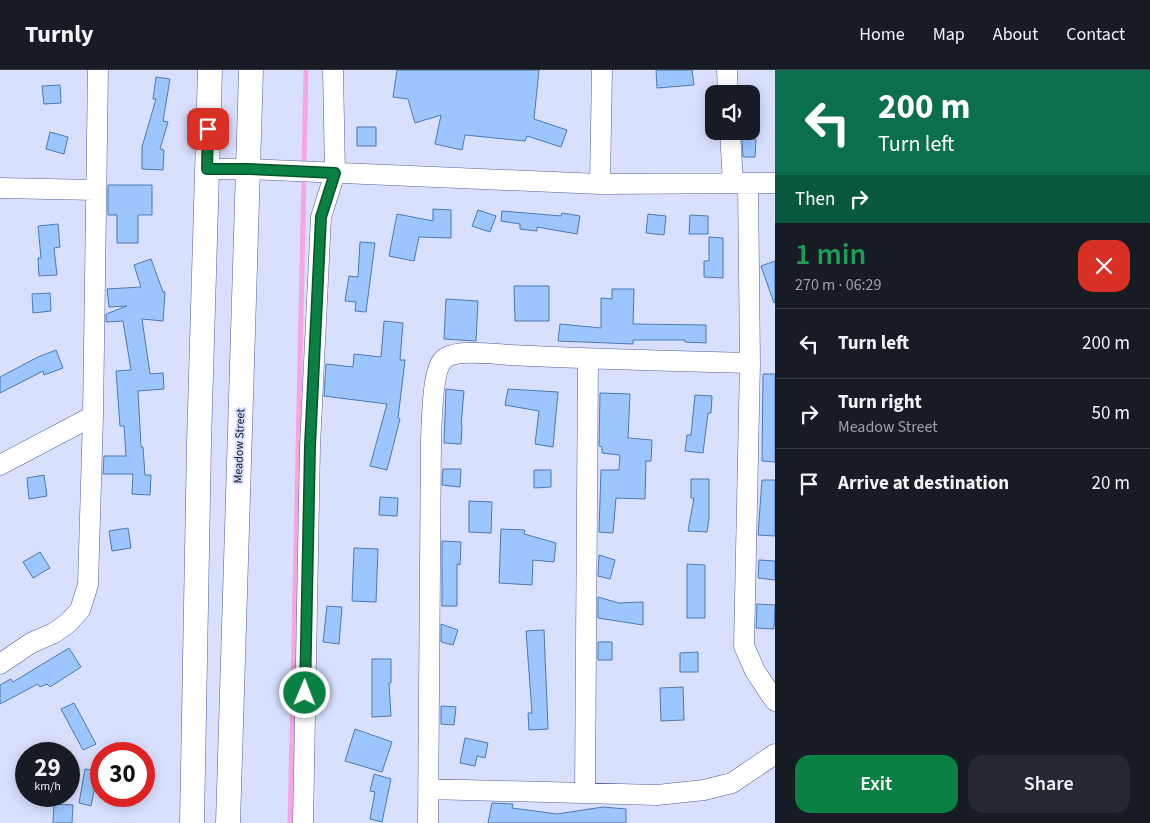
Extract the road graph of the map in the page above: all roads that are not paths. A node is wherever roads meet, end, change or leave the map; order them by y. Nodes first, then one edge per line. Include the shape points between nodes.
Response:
1 (98, 70) edge
2 (210, 70) edge
3 (251, 70) edge
4 (333, 70) edge
5 (602, 70) edge
6 (727, 70) edge
7 (728, 85) edge
8 (732, 140) edge
9 (207, 169) junction
10 (256, 169) junction
11 (330, 173) junction
12 (740, 183) junction
13 (775, 183) edge
14 (600, 184) junction
15 (0, 188) edge
16 (95, 190) junction
17 (588, 359) junction
18 (750, 363) junction
19 (93, 416) junction
20 (0, 465) edge
21 (0, 664) edge
22 (775, 701) edge
23 (775, 754) edge
24 (429, 790) junction
25 (585, 792) junction
26 (192, 823) edge
27 (228, 823) edge
28 (303, 823) edge
29 (428, 823) edge

1 - 16 street
2 - 9 street
3 - 10 street, Meadow Street
4 - 11 street
5 - 14 street
6 - 7 street
8 - 12 street
9 - 10 street
9 - 26 street
10 - 11 street
10 - 27 street, Meadow Street
11 - 14 street
11 - 28 street via 320,227 310,446
12 - 13 street
12 - 14 street
12 - 18 street
15 - 16 street
16 - 19 street
17 - 18 street
17 - 24 street via 468,353 448,356 442,361 435,387 431,438
17 - 25 street
18 - 22 street via 744,646 755,671
19 - 20 street
19 - 21 street via 88,585 80,610 68,624
23 - 25 street via 732,783 704,790 657,795
24 - 25 street
24 - 29 street

